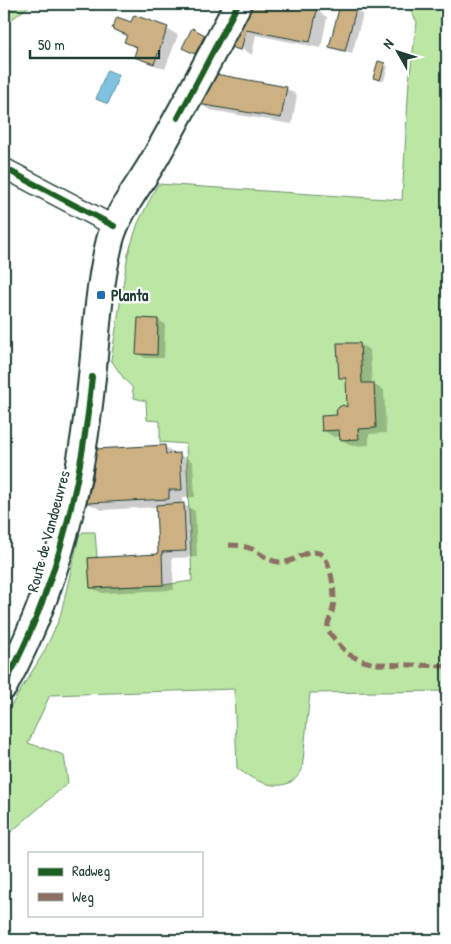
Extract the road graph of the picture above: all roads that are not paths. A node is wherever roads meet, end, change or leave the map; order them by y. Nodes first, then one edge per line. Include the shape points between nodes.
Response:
1 (238, 4) edge
2 (4, 168) edge
3 (114, 226) junction
4 (4, 686) edge

1 - 3 main road, Route de Vandoeuvres via 144,178
2 - 3 street
3 - 4 main road, Route de Vandoeuvres via 101,295 83,448 67,527 39,612

